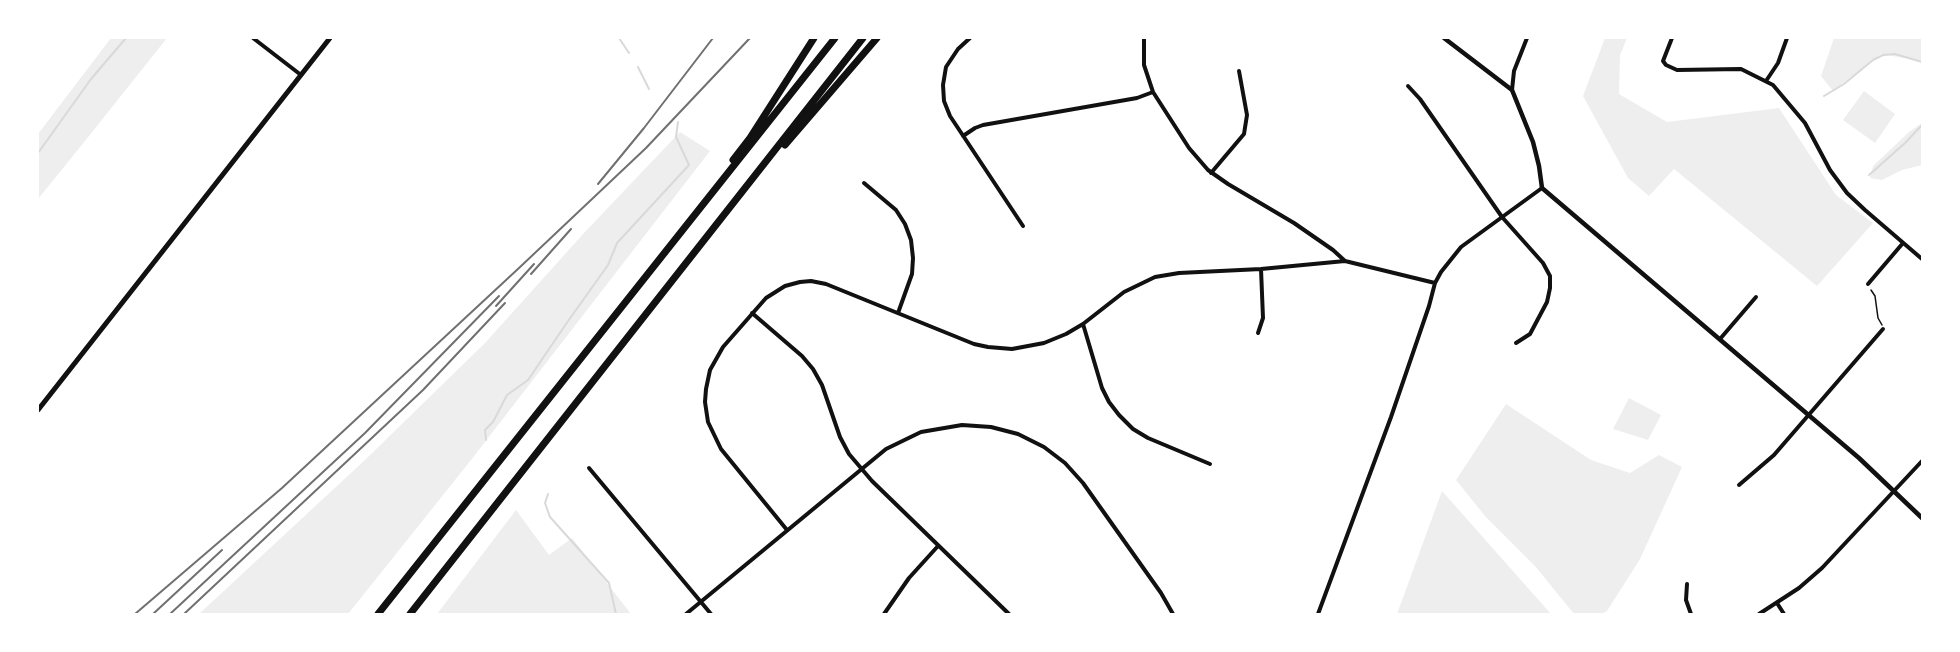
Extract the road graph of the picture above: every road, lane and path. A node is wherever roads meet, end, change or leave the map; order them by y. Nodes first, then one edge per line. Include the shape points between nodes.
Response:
1 (253, 38) edge
2 (330, 38) edge
3 (814, 38) edge
4 (835, 38) edge
5 (863, 38) edge
6 (877, 38) edge
7 (970, 38) edge
8 (1144, 38) edge
9 (1444, 38) edge
10 (1527, 38) edge
11 (1672, 38) edge
12 (1787, 38) edge
13 (1239, 71) dead end
14 (301, 75) junction
15 (1766, 81) junction
16 (1408, 86) dead end
17 (1512, 90) junction
18 (1153, 92) junction
19 (963, 136) junction
20 (1211, 173) junction
21 (864, 183) dead end
22 (1542, 188) junction
23 (736, 201) junction
24 (1502, 217) junction
25 (1023, 225) dead end
26 (1903, 243) junction
27 (668, 249) junction
28 (1923, 259) edge
29 (1345, 261) junction
30 (1261, 269) junction
31 (1435, 283) junction
32 (1868, 284) joint
33 (1756, 297) dead end
34 (752, 313) junction
35 (898, 313) junction
36 (1083, 324) junction
37 (1883, 328) joint
38 (1258, 333) dead end
39 (1720, 339) junction
40 (1516, 343) dead end
41 (38, 410) edge
42 (1808, 414) junction
43 (1923, 461) edge
44 (1210, 464) dead end
45 (589, 468) dead end
46 (861, 469) junction
47 (1739, 485) dead end
48 (1895, 490) junction
49 (1923, 518) edge
50 (787, 530) junction
51 (938, 546) junction
52 (1687, 584) dead end
53 (701, 602) junction
54 (1777, 603) junction
55 (378, 615) edge
56 (410, 615) edge
57 (686, 615) edge
58 (711, 615) edge
59 (884, 615) edge
60 (1009, 615) edge
61 (1173, 615) edge
62 (1318, 615) edge
63 (1691, 615) edge
64 (1759, 615) edge
65 (1784, 615) edge

1 - 14 street
2 - 14 main road
3 - 27 highway via 750,138
4 - 27 highway
5 - 23 highway
6 - 23 highway
7 - 19 street via 951,58 943,85 948,113
8 - 18 street via 1144,65
9 - 17 street
10 - 17 street via 1514,71
11 - 15 street via 1666,65 1677,70 1741,69
12 - 15 street
13 - 20 street via 1247,115 1244,134
14 - 41 main road
15 - 26 street via 1805,123 1840,184
16 - 24 street
17 - 22 street via 1533,142
18 - 19 street via 983,125
18 - 20 street via 1189,148
19 - 25 street
20 - 29 street via 1294,223
21 - 35 street via 896,210 911,240 912,274
22 - 24 street
22 - 39 street
23 - 56 highway
24 - 31 street via 1461,247
24 - 40 street via 1550,276 1547,302 1530,334
26 - 28 street
26 - 32 street
27 - 55 highway
29 - 30 street
29 - 31 street
30 - 36 street via 1155,277 1124,292
30 - 38 street via 1263,318
31 - 62 street
32 - 37 path
33 - 39 street
34 - 35 street via 777,290 811,281
34 - 46 street via 813,369 840,437
34 - 50 street via 713,364 706,389 706,413 721,449
35 - 36 street via 974,344 1001,348 1044,343
36 - 44 street via 1102,388 1119,415 1148,438
37 - 42 street
39 - 42 street
42 - 47 street via 1769,459
42 - 48 street
43 - 48 street
45 - 53 street
46 - 50 street
46 - 51 street
46 - 61 street via 903,440 948,426 991,427 1031,440 1074,472
48 - 49 street
48 - 54 street via 1822,568
50 - 53 street
51 - 59 street via 903,585
51 - 60 street
52 - 63 street via 1686,600
53 - 57 street
53 - 58 street
54 - 64 street
54 - 65 street

